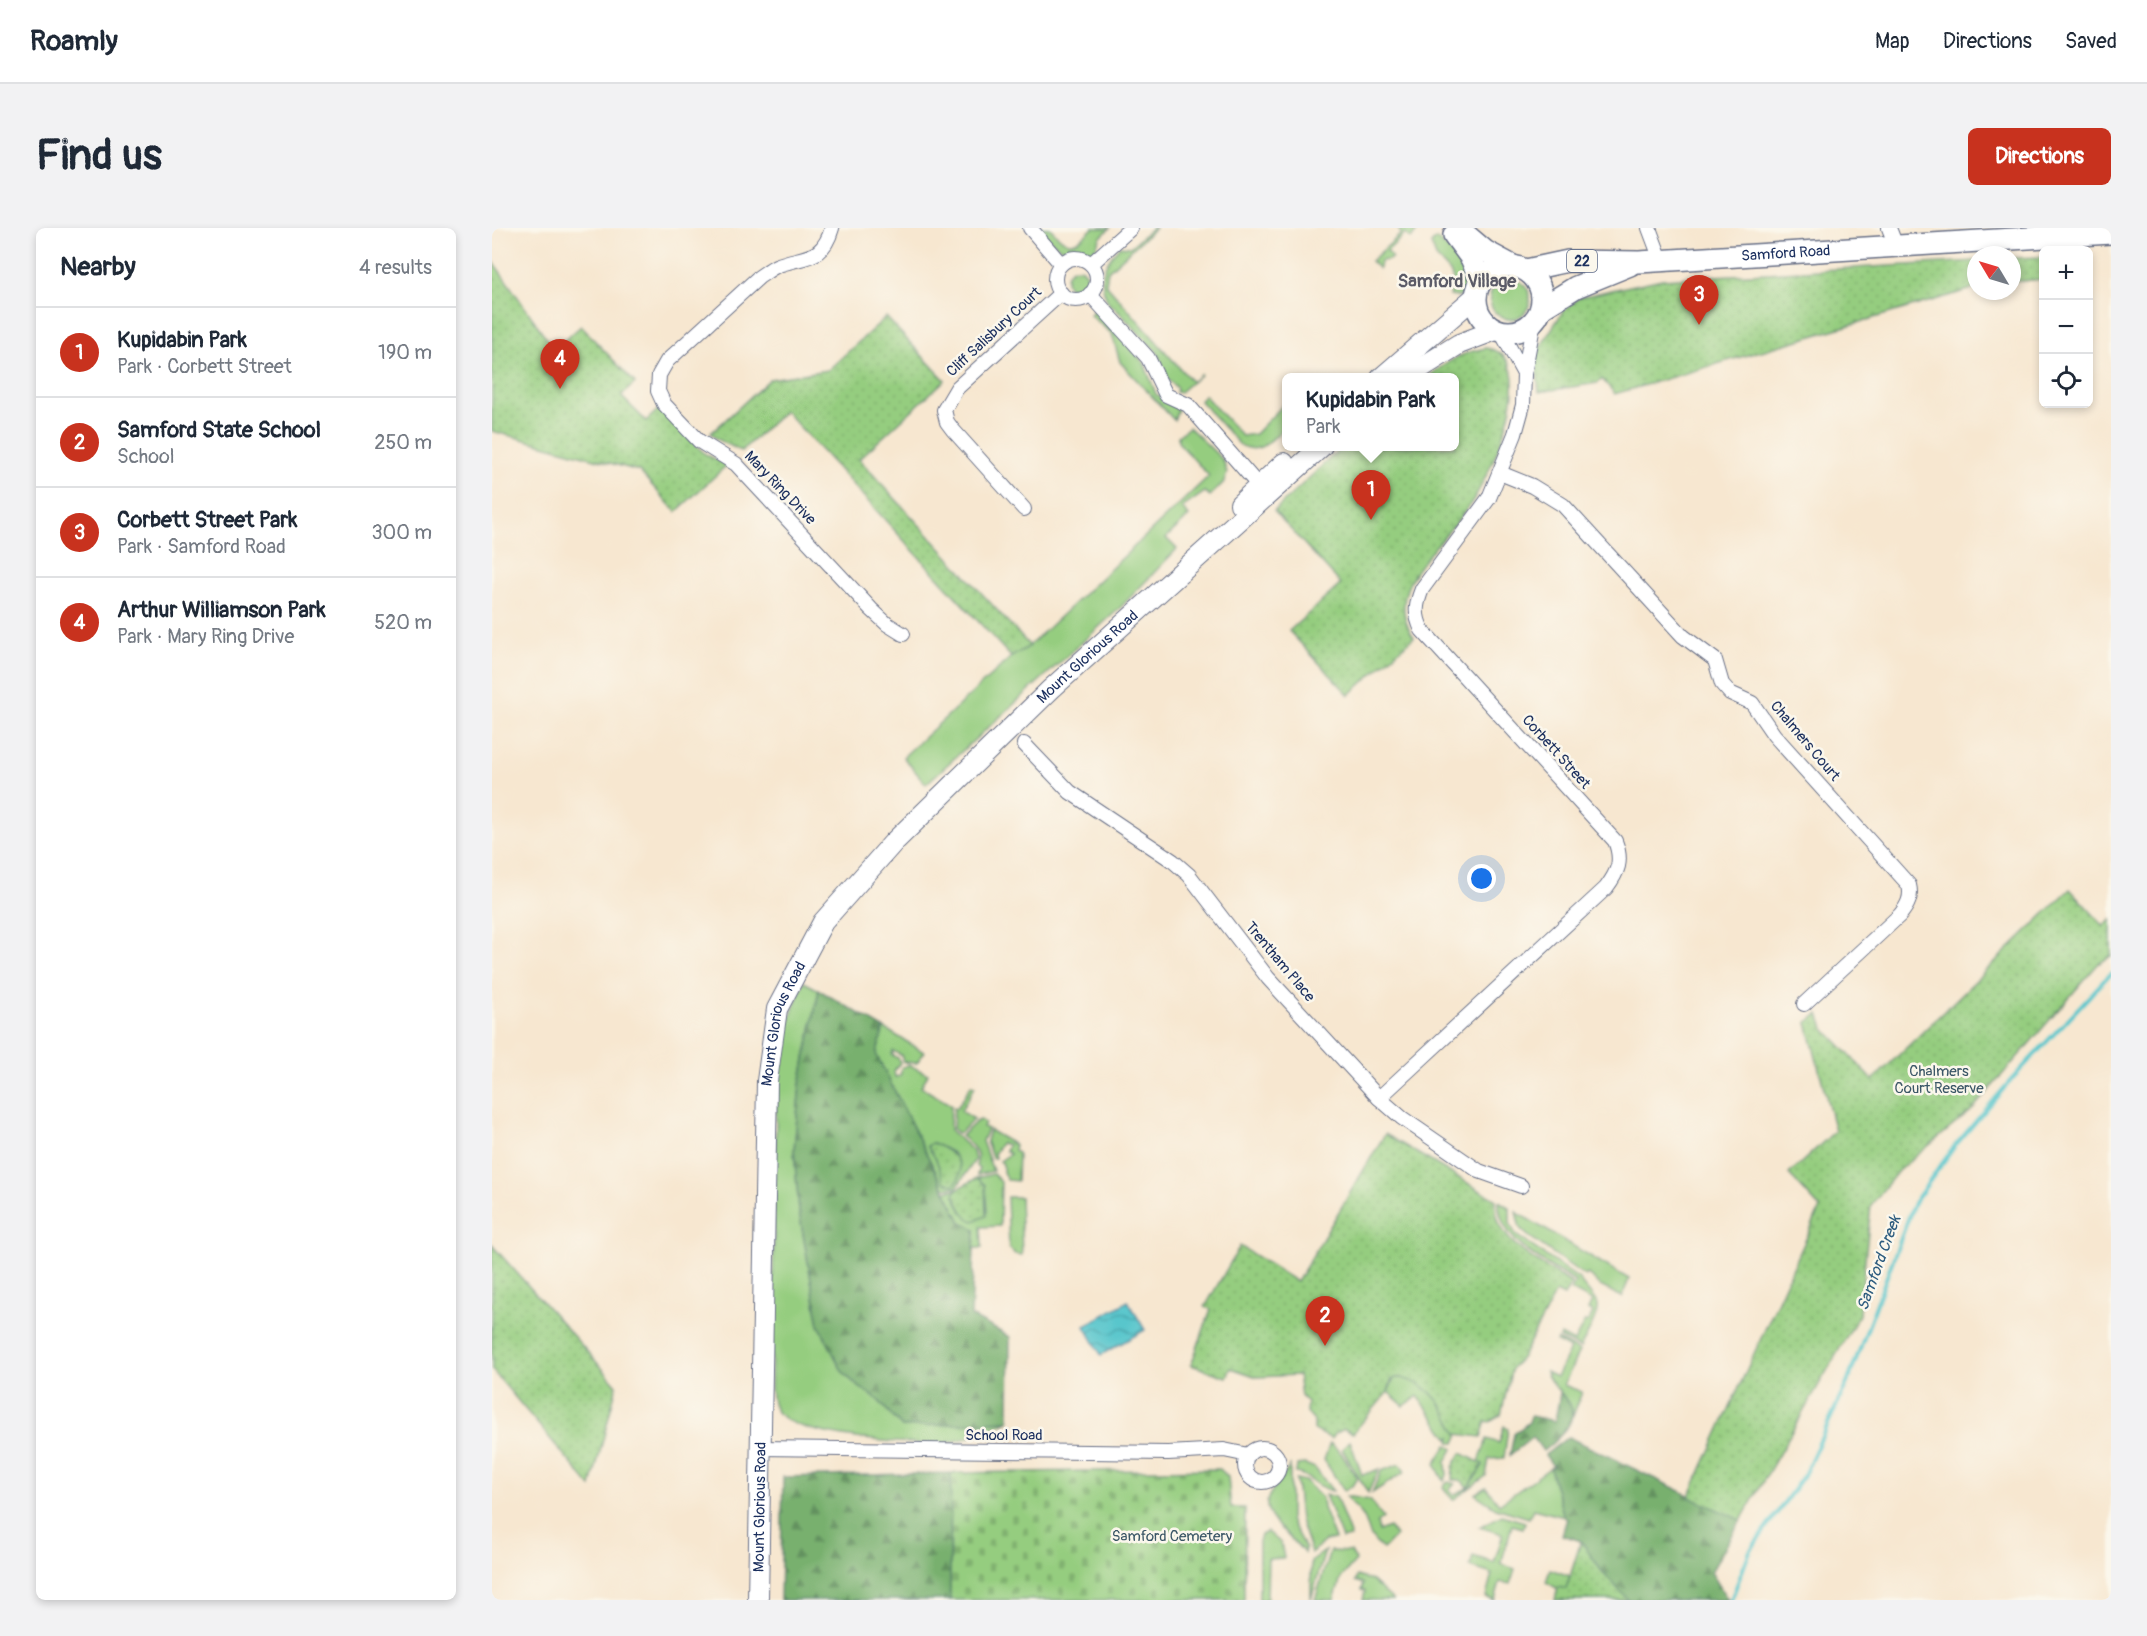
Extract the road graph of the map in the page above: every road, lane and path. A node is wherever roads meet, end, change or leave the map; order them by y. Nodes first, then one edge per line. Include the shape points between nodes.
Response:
1 (832, 228) edge
2 (1030, 228) edge
3 (1131, 228) edge
4 (1450, 228) edge
5 (1458, 228) edge
6 (1649, 228) edge
7 (2111, 233) edge
8 (1893, 237) edge
9 (1661, 260) junction
10 (1639, 262) junction
11 (1061, 264) junction
12 (1091, 264) junction
13 (1519, 268) junction
14 (1479, 289) junction
15 (1061, 293) junction
16 (1090, 294) junction
17 (1538, 315) junction
18 (1498, 331) junction
19 (1427, 338) junction
20 (1453, 348) junction
21 (1387, 373) edge
22 (1413, 373) edge
23 (1524, 374) junction
24 (1298, 451) edge
25 (1317, 451) edge
26 (1500, 473) junction
27 (1263, 491) junction
28 (1024, 509) dead end
29 (903, 634) dead end
30 (1024, 744) dead end
31 (1804, 1004) dead end
32 (1379, 1098) junction
33 (1521, 1186) dead end
34 (759, 1448) junction
35 (1248, 1455) dead end
36 (758, 1600) edge

1 - 29 street, Mary Ring Drive via 823,248 812,257 775,267 759,277 667,361 659,375 658,391 664,404 699,441 736,464 870,609
2 - 11 street
3 - 12 street
4 - 14 main road via 1471,258
5 - 13 main road via 1485,251
6 - 9 street
7 - 8 main road, Samford Road / 22
8 - 9 main road, Samford Road / 22
9 - 10 main road, Samford Road / 22
10 - 13 main road, Samford Road / 22 via 1568,261
10 - 17 main road, Samford Road / 22 via 1576,287
11 - 12 street via 1073,258
11 - 15 street via 1056,275
12 - 16 street via 1097,276
13 - 14 main road via 1495,269
13 - 17 main road via 1540,286
14 - 18 main road via 1480,316
14 - 19 main road
15 - 16 street via 1072,299
15 - 28 street, Cliff Salisbury Court via 957,388 944,410 953,430
16 - 27 street via 1148,357 1166,395 1188,405
17 - 18 main road, 22 via 1519,331
17 - 23 street, Corbett Street
18 - 20 main road
18 - 23 street
19 - 20 main road
19 - 21 main road
20 - 22 main road
23 - 26 street, Corbett Street via 1523,405
24 - 27 main road, Mount Glorious Road
25 - 27 main road, Mount Glorious Road
26 - 31 street, Chalmers Court via 1551,496 1569,512 1683,636 1714,660 1722,684 1730,693 1752,703 1774,735 1909,885 1909,902 1900,915
26 - 32 street, Corbett Street via 1479,514 1422,589 1416,603 1416,618 1422,630 1615,841 1620,866 1606,888
27 - 34 main road, Mount Glorious Road via 1198,546 1156,594 892,843 822,922 777,1009 767,1081
30 - 32 street, Trentham Place via 1070,792 1189,875 1268,978
32 - 33 street, Trentham Place via 1479,1171
34 - 35 street, School Road via 1156,1453 1224,1450
34 - 36 main road, Mount Glorious Road

